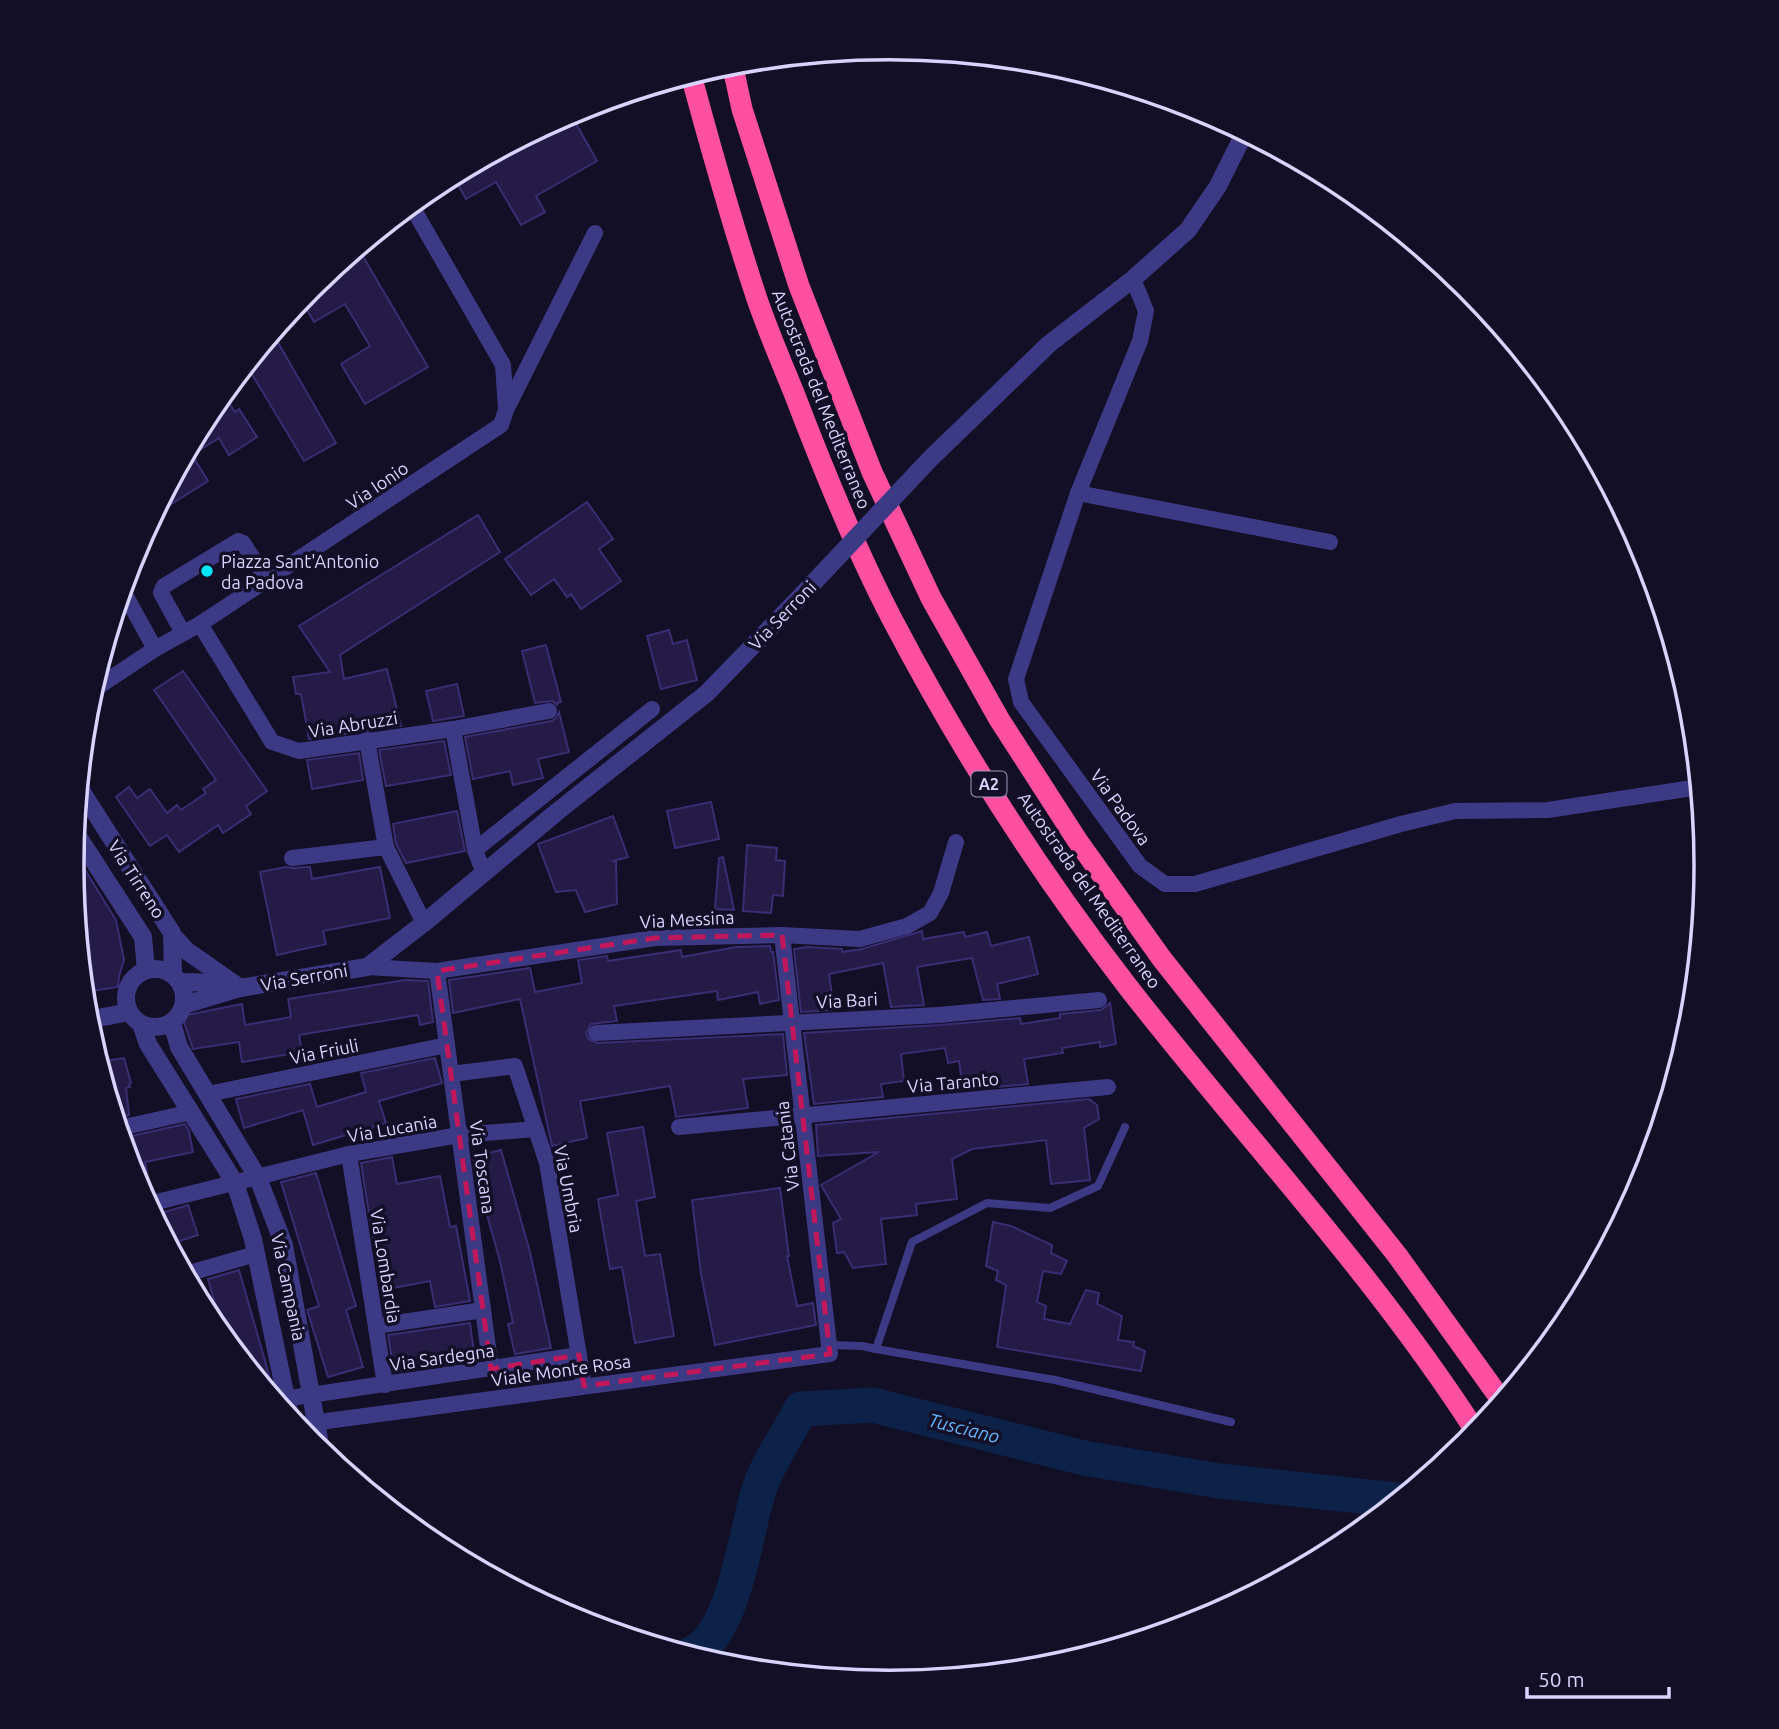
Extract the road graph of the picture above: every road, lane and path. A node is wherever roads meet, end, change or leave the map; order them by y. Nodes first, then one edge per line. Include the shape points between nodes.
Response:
1 (735, 75) edge
2 (693, 84) edge
3 (1241, 141) edge
4 (416, 214) edge
5 (595, 233) dead end
6 (1133, 279) junction
7 (506, 410) junction
8 (1078, 493) junction
9 (1330, 542) dead end
10 (267, 580) junction
11 (128, 602) edge
12 (200, 624) junction
13 (183, 633) junction
14 (155, 649) junction
15 (106, 681) edge
16 (652, 709) dead end
17 (549, 711) dead end
18 (453, 729) junction
19 (367, 740) junction
20 (1691, 788) edge
21 (87, 800) edge
22 (956, 842) dead end
23 (85, 847) edge
24 (386, 847) junction
25 (475, 849) junction
26 (292, 858) dead end
27 (484, 871) junction
28 (424, 923) junction
29 (782, 934) junction
30 (172, 935) junction
31 (367, 967) junction
32 (146, 970) junction
33 (437, 971) junction
34 (176, 979) junction
35 (240, 988) junction
36 (1099, 1000) dead end
37 (184, 1005) junction
38 (135, 1018) junction
39 (100, 1020) edge
40 (792, 1022) junction
41 (172, 1023) junction
42 (596, 1034) dead end
43 (447, 1045) junction
44 (451, 1074) junction
45 (1108, 1087) dead end
46 (208, 1094) junction
47 (192, 1112) junction
48 (802, 1115) junction
49 (128, 1126) edge
50 (679, 1126) dead end
51 (1125, 1127) dead end
52 (536, 1129) junction
53 (459, 1135) junction
54 (349, 1154) junction
55 (258, 1178) junction
56 (235, 1183) junction
57 (159, 1202) edge
58 (256, 1254) junction
59 (195, 1271) edge
60 (483, 1310) junction
61 (376, 1326) junction
62 (830, 1349) junction
63 (876, 1349) junction
64 (579, 1355) junction
65 (491, 1369) junction
66 (385, 1385) junction
67 (584, 1386) junction
68 (282, 1392) edge
69 (1497, 1394) edge
70 (310, 1396) junction
71 (287, 1399) edge
72 (307, 1419) edge
73 (1231, 1422) dead end
74 (1470, 1422) edge
75 (309, 1423) edge

1 - 69 highway, Autostrada del Mediterraneo / A2 via 799,286 872,472 931,598 999,719 1162,959 1397,1255
2 - 74 highway, Autostrada del Mediterraneo / A2 via 758,301 831,489 891,618 962,742 1040,865 1127,985 1366,1280
3 - 6 street, Via Serroni via 1218,186 1188,230
4 - 7 street via 503,365
5 - 7 street, Via Ionio
6 - 8 street, Via Padova via 1146,311 1140,341
6 - 27 street, Via Serroni, bridge via 1049,344 930,459 707,693
7 - 10 street, Via Ionio via 501,425
8 - 9 street
8 - 20 street, Via Padova via 1016,679 1021,702 1140,866 1165,884 1195,884 1455,811 1548,810
10 - 12 street, Via Ionio
10 - 13 street via 238,541 164,586 161,593
11 - 14 street
12 - 13 street, Via Ionio
12 - 19 street, Via Abruzzi via 272,742 299,751
13 - 14 street, Via Ionio
14 - 15 street, Via Ionio
16 - 25 street
17 - 18 street, Via Abruzzi
18 - 19 street, Via Abruzzi
18 - 25 street
19 - 24 street
21 - 30 street, Via Tirreno
22 - 29 street, Via Messina via 942,893 930,913 907,926 860,939
23 - 32 street, Via Tirreno via 144,937
24 - 26 street
24 - 28 street
25 - 27 street
27 - 28 street, Via Serroni
28 - 31 street, Via Serroni
29 - 33 street, Via Messina via 655,938
29 - 40 street, Via Catania
30 - 34 street, Via Tirreno
30 - 35 street
31 - 33 street, Via Messina
31 - 35 street, Via Serroni
32 - 34 street via 161,970
32 - 38 street via 129,984 126,993
33 - 43 street, Via Toscana
34 - 35 street, Via Serroni
34 - 37 street via 184,992
35 - 37 street, Via Serroni
36 - 40 street, Via Bari via 939,1015
37 - 41 street
38 - 39 street
38 - 41 street via 154,1028
38 - 47 street, Via Campania
40 - 42 street, Via Bari
40 - 48 street, Via Catania
41 - 46 street, Via Campania via 179,1047
43 - 44 street, Via Toscana
43 - 46 street, Via Friuli
44 - 52 street, Via Umbria via 515,1066
44 - 53 street, Via Toscana
45 - 48 street, Via Taranto
46 - 55 street, Via Campania
47 - 49 street
47 - 56 street, Via Campania
48 - 50 street, Via Taranto
48 - 62 street, Via Catania
51 - 63 lane via 1098,1186 1051,1208 987,1203 912,1242
52 - 53 street, Via Lucania
52 - 64 street, Via Umbria via 547,1163
53 - 54 street, Via Lucania
53 - 60 street, Via Toscana
54 - 55 street, Via Lucania
54 - 61 street, Via Lombardia
55 - 56 street, Via Lucania
55 - 70 street, Via Campania via 284,1245
56 - 57 street, Via Lucania
56 - 58 street, Via Campania
58 - 59 street
58 - 68 street, Via Campania
60 - 61 street
60 - 65 street, Via Toscana
61 - 66 street, Via Lombardia
62 - 63 lane
62 - 67 street, Viale Monte Rosa
63 - 73 lane via 1055,1380
64 - 65 street, Via Sardegna
64 - 67 street, Via Umbria
65 - 66 street, Via Sardegna
66 - 70 street, Via Sardegna
67 - 75 street, Viale Monte Rosa
70 - 71 street, Via Sardegna
70 - 72 street, Via Campania

